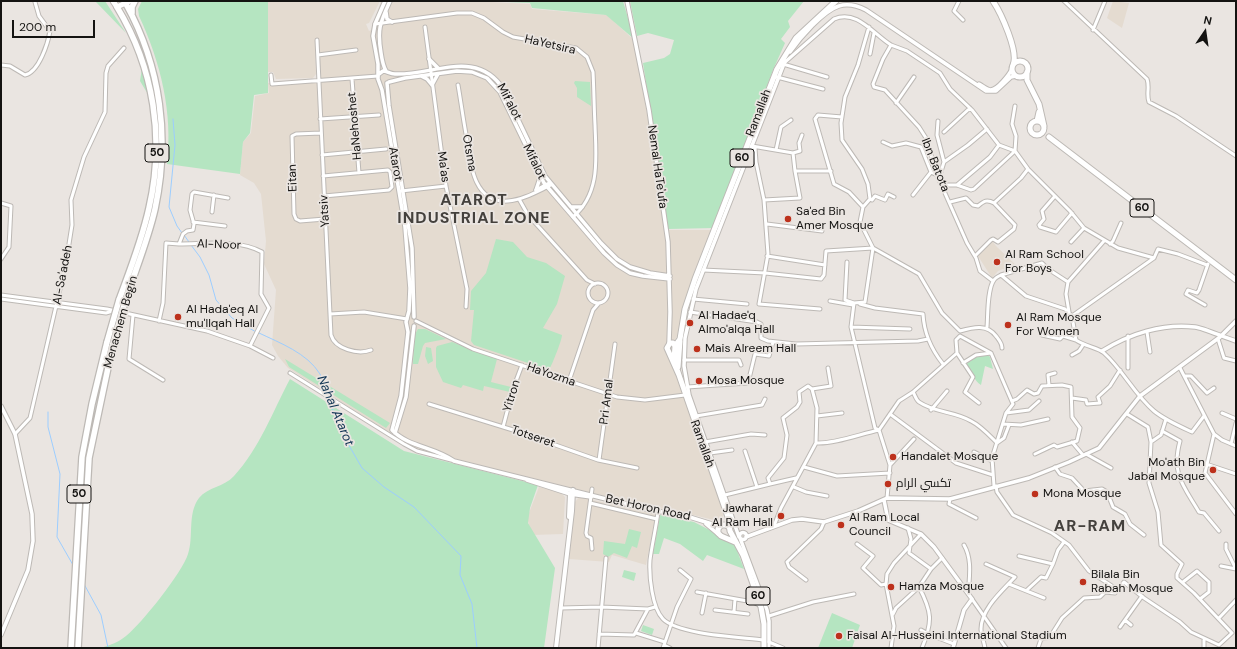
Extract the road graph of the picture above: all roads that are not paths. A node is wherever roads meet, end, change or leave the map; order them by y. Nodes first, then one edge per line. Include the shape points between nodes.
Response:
1 (113, 1) edge
2 (135, 1) edge
3 (384, 1) edge
4 (390, 1) edge
5 (626, 1) edge
6 (836, 1) edge
7 (958, 1) edge
8 (993, 1) edge
9 (996, 1) edge
10 (1064, 1) edge
11 (1105, 1) edge
12 (35, 2) dead end
13 (125, 2) edge
14 (117, 7) junction
15 (386, 9) junction
16 (134, 19) junction
17 (963, 20) dead end
18 (392, 22) junction
19 (380, 23) junction
20 (375, 24) junction
21 (424, 27) dead end
22 (869, 27) junction
23 (1093, 30) junction
24 (874, 33) junction
25 (317, 40) dead end
26 (891, 45) junction
27 (124, 48) dead end
28 (356, 50) dead end
29 (870, 54) dead end
30 (318, 55) junction
31 (429, 59) junction
32 (1020, 61) junction
33 (783, 64) junction
34 (1, 65) edge
35 (1012, 67) junction
36 (439, 68) junction
37 (430, 69) junction
38 (388, 72) junction
39 (1027, 72) junction
40 (440, 73) junction
41 (430, 74) junction
42 (271, 75) dead end
43 (378, 75) junction
44 (420, 76) junction
45 (1018, 76) junction
46 (777, 77) junction
47 (827, 77) dead end
48 (914, 77) dead end
49 (364, 78) junction
50 (352, 79) junction
51 (379, 81) junction
52 (318, 82) junction
53 (388, 82) junction
54 (432, 85) junction
55 (458, 85) dead end
56 (1000, 86) junction
57 (823, 89) dead end
58 (896, 103) junction
59 (1015, 106) dead end
60 (970, 108) junction
61 (380, 116) dead end
62 (354, 117) junction
63 (842, 117) junction
64 (320, 119) junction
65 (791, 120) dead end
66 (938, 120) dead end
67 (1037, 121) junction
68 (987, 128) junction
69 (1043, 130) junction
70 (944, 132) dead end
71 (321, 133) junction
72 (802, 135) dead end
73 (883, 142) dead end
74 (999, 144) junction
75 (751, 146) junction
76 (386, 149) dead end
77 (776, 150) junction
78 (1015, 151) junction
79 (357, 152) junction
80 (793, 153) junction
81 (322, 155) junction
82 (1236, 156) edge
83 (944, 162) junction
84 (1028, 169) junction
85 (795, 171) junction
86 (359, 172) junction
87 (831, 172) junction
88 (931, 172) junction
89 (323, 176) junction
90 (540, 177) junction
91 (938, 177) junction
92 (550, 184) junction
93 (943, 185) junction
94 (957, 185) junction
95 (446, 186) junction
96 (546, 186) junction
97 (536, 190) junction
98 (402, 191) junction
99 (214, 195) junction
100 (530, 195) junction
101 (913, 195) dead end
102 (324, 196) junction
103 (1055, 196) junction
104 (894, 197) dead end
105 (228, 198) dead end
106 (519, 199) junction
107 (870, 199) junction
108 (764, 200) junction
109 (950, 202) junction
110 (1, 203) edge
111 (994, 204) junction
112 (571, 207) junction
113 (582, 207) junction
114 (863, 207) junction
115 (212, 212) dead end
116 (1072, 213) junction
117 (577, 214) junction
118 (573, 217) junction
119 (326, 219) junction
120 (193, 222) junction
121 (1121, 223) dead end
122 (767, 224) junction
123 (225, 226) dead end
124 (1084, 228) junction
125 (822, 230) dead end
126 (1104, 241) junction
127 (1070, 242) dead end
128 (180, 244) junction
129 (1110, 244) junction
130 (873, 248) junction
131 (767, 256) junction
132 (975, 256) junction
133 (1154, 258) junction
134 (1, 259) edge
135 (1210, 260) junction
136 (847, 262) dead end
137 (825, 265) junction
138 (1207, 265) junction
139 (703, 270) junction
140 (765, 273) junction
141 (1002, 275) junction
142 (670, 277) junction
143 (587, 280) junction
144 (1236, 280) edge
145 (993, 281) junction
146 (1068, 282) junction
147 (595, 284) junction
148 (590, 288) junction
149 (1, 295) edge
150 (1, 299) edge
151 (693, 299) junction
152 (122, 301) junction
153 (593, 301) junction
154 (830, 301) dead end
155 (599, 303) junction
156 (57, 304) junction
157 (747, 304) dead end
158 (853, 304) junction
159 (860, 304) junction
160 (1206, 304) dead end
161 (466, 307) dead end
162 (820, 309) dead end
163 (593, 310) junction
164 (690, 312) junction
165 (1069, 312) junction
166 (330, 314) junction
167 (133, 315) junction
168 (1072, 316) junction
169 (159, 321) junction
170 (407, 321) junction
171 (1236, 321) edge
172 (415, 322) junction
173 (852, 327) junction
174 (987, 327) junction
175 (910, 329) dead end
176 (960, 331) junction
177 (1147, 332) junction
178 (681, 334) junction
179 (960, 336) junction
180 (1042, 336) dead end
181 (1128, 336) junction
182 (1219, 338) junction
183 (928, 339) junction
184 (1076, 340) junction
185 (1236, 341) edge
186 (773, 342) junction
187 (856, 342) junction
188 (110, 343) junction
189 (615, 344) dead end
190 (1083, 345) junction
191 (250, 346) junction
192 (672, 346) junction
193 (1002, 348) dead end
194 (370, 350) dead end
195 (1102, 351) junction
196 (1150, 352) dead end
197 (957, 353) junction
198 (991, 353) junction
199 (1072, 355) dead end
200 (273, 358) dead end
201 (684, 360) junction
202 (1236, 361) edge
203 (963, 363) junction
204 (943, 364) junction
205 (522, 365) junction
206 (741, 365) dead end
207 (828, 368) dead end
208 (1128, 368) dead end
209 (1180, 368) junction
210 (1120, 370) junction
211 (290, 373) dead end
212 (1055, 373) dead end
213 (679, 375) junction
214 (1185, 376) junction
215 (163, 380) dead end
216 (569, 381) junction
217 (1049, 385) junction
218 (687, 387) junction
219 (1214, 388) dead end
220 (812, 389) junction
221 (947, 391) dead end
222 (913, 392) junction
223 (608, 395) junction
224 (685, 395) junction
225 (1140, 396) junction
226 (1072, 398) junction
227 (765, 399) dead end
228 (1012, 401) junction
229 (1039, 401) dead end
230 (979, 403) dead end
231 (429, 404) dead end
232 (1, 406) edge
233 (930, 410) junction
234 (842, 413) dead end
235 (1006, 413) junction
236 (1222, 413) dead end
237 (890, 414) junction
238 (1127, 414) junction
239 (696, 416) junction
240 (817, 416) junction
241 (1204, 416) junction
242 (1048, 419) dead end
243 (1166, 419) junction
244 (1236, 419) edge
245 (1003, 424) junction
246 (1236, 424) edge
247 (1009, 426) junction
248 (503, 427) junction
249 (879, 430) junction
250 (1162, 431) junction
251 (395, 433) junction
252 (15, 434) junction
253 (1214, 434) junction
254 (765, 435) dead end
255 (914, 439) dead end
256 (705, 442) junction
257 (1072, 442) junction
258 (1151, 442) junction
259 (816, 443) junction
260 (997, 443) junction
261 (1231, 444) junction
262 (1236, 446) edge
263 (732, 450) dead end
264 (745, 451) dead end
265 (974, 452) dead end
266 (710, 454) junction
267 (1035, 454) dead end
268 (1085, 454) junction
269 (599, 460) junction
270 (454, 461) junction
271 (992, 462) junction
272 (1206, 464) junction
273 (890, 465) junction
274 (804, 467) junction
275 (1055, 467) junction
276 (637, 468) dead end
277 (1111, 468) dead end
278 (509, 473) junction
279 (890, 473) junction
280 (1236, 474) edge
281 (993, 475) junction
282 (796, 478) junction
283 (770, 484) junction
284 (995, 486) junction
285 (757, 487) junction
286 (794, 487) junction
287 (592, 489) dead end
288 (562, 492) junction
289 (572, 493) junction
290 (580, 496) junction
291 (591, 496) junction
292 (725, 496) junction
293 (827, 496) dead end
294 (886, 499) junction
295 (950, 499) junction
296 (571, 503) junction
297 (590, 503) junction
298 (658, 512) junction
299 (726, 512) junction
300 (1236, 514) edge
301 (976, 518) dead end
302 (657, 519) junction
303 (696, 519) junction
304 (734, 520) junction
305 (824, 522) junction
306 (721, 525) junction
307 (774, 526) junction
308 (908, 528) junction
309 (730, 529) junction
310 (762, 531) junction
311 (1219, 531) dead end
312 (744, 533) junction
313 (921, 534) junction
314 (1144, 534) dead end
315 (719, 535) junction
316 (725, 537) junction
317 (740, 537) junction
318 (746, 538) junction
319 (1064, 542) junction
320 (857, 544) dead end
321 (1226, 544) dead end
322 (964, 545) dead end
323 (909, 546) junction
324 (739, 547) junction
325 (592, 549) dead end
326 (746, 551) junction
327 (1019, 556) dead end
328 (606, 558) dead end
329 (942, 558) junction
330 (986, 564) dead end
331 (1053, 564) junction
332 (1221, 566) dead end
333 (931, 569) junction
334 (1236, 569) edge
335 (680, 570) dead end
336 (806, 580) dead end
337 (1183, 582) junction
338 (886, 584) junction
339 (1009, 584) junction
340 (919, 586) junction
341 (964, 586) junction
342 (1027, 590) junction
343 (1118, 590) junction
344 (697, 592) dead end
345 (706, 594) junction
346 (854, 594) dead end
347 (1142, 596) junction
348 (1044, 598) dead end
349 (735, 599) junction
350 (972, 599) junction
351 (1200, 599) junction
352 (1236, 600) edge
353 (601, 607) junction
354 (655, 607) junction
355 (761, 607) junction
356 (561, 608) junction
357 (648, 609) junction
358 (715, 610) dead end
359 (734, 612) junction
360 (702, 613) dead end
361 (748, 614) dead end
362 (893, 614) junction
363 (769, 616) junction
364 (983, 616) junction
365 (1219, 618) junction
366 (1125, 620) junction
367 (671, 624) junction
368 (1131, 625) dead end
369 (1120, 627) dead end
370 (921, 630) dead end
371 (1, 632) edge
372 (636, 633) junction
373 (599, 634) junction
374 (928, 634) junction
375 (1204, 640) junction
376 (767, 641) junction
377 (664, 645) edge
378 (954, 646) edge
379 (71, 648) edge
380 (78, 648) edge
381 (556, 648) edge
382 (598, 648) edge
383 (670, 648) edge
384 (764, 648) edge
385 (769, 648) edge
386 (783, 648) edge
387 (891, 648) edge
388 (922, 648) edge
389 (985, 648) edge
390 (1006, 648) edge
391 (1038, 648) edge
392 (1204, 648) edge

1 - 14 highway
2 - 16 highway via 131,11
3 - 20 street
4 - 15 street
5 - 142 street, Nemal HaTe'ufa via 649,110 668,242
6 - 178 highway, Ramallah / 60 via 796,38 777,68 695,279 685,309
7 - 17 street via 954,11
8 - 35 highway via 1004,22 1015,58
9 - 32 highway
10 - 23 street
11 - 23 street
12 - 34 street via 39,16 50,31 39,63 32,72 25,75 10,66
13 - 14 highway
13 - 16 highway, Menachem Begin / 50
14 - 152 highway, Menachem Begin / 50 via 135,41 149,79 157,151 149,209
15 - 18 street via 386,17
15 - 19 street
16 - 152 highway, Menachem Begin / 50 via 146,49 158,93 163,151 155,210
18 - 19 street, HaYetsira
18 - 113 street, HaYetsira via 472,13 484,18 506,34 571,47 584,53 593,72 596,167 593,186
19 - 20 street, HaYetsira
19 - 38 street via 378,36 382,63
20 - 43 street via 373,36
21 - 31 street, Ma'as
22 - 24 street
22 - 33 street via 851,17 842,16 834,19
22 - 63 street via 846,96
23 - 82 street via 1147,79 1150,86 1149,102 1176,116
24 - 26 street
24 - 29 street
25 - 30 street, Yatsiv
26 - 58 street, Ibn Batota via 873,84 885,90
26 - 60 street via 907,51 940,73 950,89
27 - 156 street, Al-Sa'adeh via 108,66 104,112 84,157 71,200 72,225
28 - 30 street
30 - 52 street, Yatsiv
31 - 36 street
31 - 37 street, Ma'as
32 - 35 highway
32 - 39 highway via 1026,65
33 - 46 street
33 - 47 street
33 - 56 street via 802,37 828,12 839,6 851,4 866,10 986,91 995,90
35 - 45 highway
35 - 56 street
36 - 37 street, Mif'alot
36 - 92 street, Mif'alot via 473,67 498,80
37 - 38 street, Mif'alot via 396,74
37 - 41 street, Ma'as
38 - 43 street, Mif'alot
38 - 53 street, Atarot via 391,78
39 - 45 highway
39 - 69 highway via 1027,80 1039,104
40 - 41 street
40 - 54 street
40 - 90 street, Mifalot via 472,72 482,75 494,84
41 - 44 street
41 - 54 street, Ma'as
42 - 52 street via 272,84
43 - 49 street
43 - 51 street, Atarot
44 - 53 street
44 - 54 street via 428,79
45 - 56 street via 1011,77
45 - 67 highway via 1036,101 1039,114
46 - 57 street
46 - 75 street
48 - 58 street
49 - 50 street
49 - 51 street
50 - 52 street
50 - 62 street, HaNehoshet
51 - 53 street
51 - 98 street, Atarot
52 - 64 street, Yatsiv
53 - 98 street, Atarot
54 - 95 street, Ma'as
55 - 106 street, Otsma via 471,167 477,183 483,192 493,199
58 - 91 street, Ibn Batota via 926,138
59 - 78 street via 1012,124 1016,136
60 - 68 street
60 - 70 street
61 - 62 street
62 - 64 street
62 - 79 street, HaNehoshet
63 - 87 street via 818,115 815,119
63 - 107 street via 842,140 862,169
64 - 71 street, Yatsiv
65 - 77 street via 781,127
66 - 83 street via 937,135
67 - 69 highway, 60
67 - 69 highway via 1032,124 1031,130 1035,134
68 - 74 street
68 - 83 street via 968,146
69 - 135 highway, 60
71 - 81 street, Yatsiv
71 - 119 street, Eitan via 292,136 294,214 300,221
72 - 80 street via 800,151
73 - 88 street via 892,146 906,143 921,147
74 - 78 street
74 - 94 street via 990,156
75 - 77 street
75 - 108 street via 755,148
75 - 139 street
76 - 79 street
77 - 80 street
78 - 84 street
78 - 94 street via 974,189
79 - 81 street
79 - 86 street, HaNehoshet
80 - 85 street
81 - 89 street, Yatsiv
83 - 91 street
84 - 103 street
84 - 111 street
85 - 87 street
85 - 108 street via 800,198
86 - 89 street
86 - 102 street via 390,170 392,188
87 - 114 street via 834,184 849,192
88 - 91 street
88 - 101 street
89 - 102 street, Yatsiv
90 - 96 street, Mifalot
90 - 97 street
91 - 93 street, Ibn Batota
92 - 96 street, Otsma
92 - 112 street, Mifalot
93 - 94 street
93 - 109 street, Ibn Batota
95 - 98 street
95 - 161 street, Ma'as via 466,286
96 - 97 street, Otsma
96 - 100 street, Otsma
96 - 118 street, Mifalot
97 - 100 street, Otsma
98 - 170 street, Atarot via 409,259
98 - 172 street, Atarot via 412,248
99 - 105 street
99 - 115 street
99 - 120 street, Al-Noor via 194,192 192,194 190,210
100 - 106 street, Otsma
102 - 119 street, Yatsiv
103 - 116 street
103 - 116 street via 1042,211 1044,219 1040,227 1056,232
104 - 107 street via 888,194 885,200 875,196
106 - 143 street via 528,215
107 - 114 street
108 - 122 street
109 - 111 street via 966,198 973,205 978,206 985,201
109 - 132 street, Ibn Batota via 966,242
110 - 134 street via 11,206 9,248
111 - 132 street via 1015,225 1014,229 998,242 991,240
112 - 113 street
112 - 117 street, Mifalot
113 - 117 street, HaYetsira
114 - 130 street via 860,222
116 - 124 street
117 - 118 street, HaYetsira
117 - 142 street, Mifalot via 608,251 623,263 644,272
118 - 142 street, Mifalot via 617,265 637,275
119 - 166 street, Yatsiv
120 - 123 street
120 - 128 street, Al-Noor via 193,230 187,230 183,234
121 - 129 street
122 - 125 street
122 - 131 street
124 - 126 street
124 - 127 street
126 - 129 street
126 - 146 street
128 - 169 street via 166,243 163,303
128 - 191 street, Al-Noor via 228,243 253,247 262,252 261,294 269,308
129 - 133 street
130 - 137 street via 826,251
130 - 159 street via 864,302
130 - 176 street via 919,274 942,313
131 - 137 street
131 - 140 street
132 - 145 street, Ibn Batota via 980,271
133 - 138 street via 1158,249
133 - 168 street
135 - 138 street
135 - 144 highway, 60
136 - 158 street via 846,300
137 - 140 street via 821,279
138 - 160 street via 1197,293 1188,290 1186,294
139 - 140 street
139 - 151 street
140 - 162 street via 759,304
141 - 145 street
141 - 146 street via 1042,263
141 - 165 street via 1026,296
142 - 192 street, Nemal HaTe'ufa via 669,336
143 - 147 street
143 - 148 street
145 - 174 street via 988,298
146 - 165 street via 1066,294
147 - 148 street
147 - 155 street via 604,285 608,291 606,300
148 - 153 street via 589,296
149 - 156 street
150 - 156 street
151 - 157 street
151 - 164 street
152 - 188 highway, Menachem Begin / 50, bridge
153 - 155 street
153 - 163 street
154 - 158 street
155 - 163 street
156 - 167 street
156 - 252 street, Al-Sa'adeh via 30,418
158 - 159 street
158 - 173 street
159 - 183 street via 923,314
163 - 216 street
164 - 186 street via 757,322 761,324 761,338
164 - 201 street
165 - 168 street
166 - 170 street via 364,312
166 - 194 street, Yatsiv via 331,335 336,344 361,352
167 - 169 street
167 - 215 street via 129,360
168 - 184 street
169 - 191 street via 208,331
170 - 172 street
170 - 172 street
170 - 251 street, Atarot via 401,396 397,416 391,428
171 - 182 street
172 - 205 street, HaYozma via 466,346
172 - 251 street, Atarot via 406,397
173 - 175 street
173 - 187 street
174 - 176 street
174 - 193 street via 994,333
176 - 179 street
177 - 181 street
177 - 182 street via 1165,327 1196,327
177 - 196 street
178 - 192 highway, Ramallah / 60
178 - 213 highway, 60 via 678,354
179 - 197 street via 956,340
179 - 198 street
180 - 184 street via 1063,336
181 - 195 street
181 - 208 street
182 - 185 street
182 - 202 street via 1224,358
182 - 209 street
183 - 187 street
183 - 204 street
184 - 190 street
186 - 187 street
186 - 218 street via 769,356 755,354 748,383
187 - 249 street via 861,371 876,428
188 - 379 highway, Menachem Begin / 50 via 92,404 82,457
188 - 380 highway, Menachem Begin / 50 via 89,458
189 - 223 street, Pri Amal
190 - 195 street
190 - 199 street
191 - 200 street
192 - 213 highway, Ramallah / 60
195 - 210 street
197 - 203 street
197 - 204 street
198 - 203 street via 976,355
198 - 228 street
201 - 206 street via 740,360
201 - 218 street
203 - 230 street via 973,377 965,392
204 - 222 street
205 - 216 street, HaYozma
205 - 248 street, Yitron
207 - 220 street via 831,386
209 - 214 street
209 - 225 street
210 - 225 street
210 - 226 street via 1110,386 1098,397 1100,403 1087,404 1086,400
211 - 270 street via 404,444 424,453
212 - 217 street via 1048,375
213 - 224 highway, Ramallah / 60
214 - 219 street via 1191,376 1207,393
214 - 241 street
216 - 223 street, HaYozma
217 - 226 street via 1070,386
217 - 228 street via 1042,386 1038,393 1034,394 1027,390
218 - 239 street
220 - 240 street
220 - 283 street via 808,386 799,392 800,402 797,407 783,418 787,435 784,458 768,478
221 - 233 street
222 - 233 street via 918,402
222 - 237 street via 899,401
223 - 224 street, HaYozma via 637,400
223 - 269 street, Pri Amal
224 - 299 highway, Ramallah / 60
225 - 238 street
225 - 243 street
226 - 257 street via 1072,417 1080,428 1077,441
227 - 239 street via 762,406
228 - 235 street via 1013,404
229 - 235 street via 1030,410
231 - 248 street, Totseret
232 - 252 street
233 - 260 street via 951,413 971,421
234 - 240 street
235 - 245 street
236 - 244 street
237 - 249 street
237 - 281 street via 956,463
238 - 258 street via 1148,427
238 - 268 street via 1099,448
239 - 256 street
240 - 259 street
241 - 243 street via 1192,432
241 - 253 street
242 - 247 street
243 - 250 street
245 - 247 street
245 - 260 street
246 - 261 street
247 - 260 street via 1004,438
248 - 269 street, Totseret
249 - 259 street via 836,441
249 - 273 street
250 - 258 street via 1161,435
250 - 311 street via 1180,441 1176,456 1178,477 1199,512 1204,513
251 - 270 street
252 - 371 street via 32,514 33,541 28,570
253 - 261 street
253 - 272 street
254 - 256 street via 751,434
255 - 273 street
256 - 266 street
257 - 267 street via 1057,447 1054,445
257 - 268 street
258 - 337 street via 1149,483 1158,512 1161,545 1182,564 1177,578
259 - 274 street
260 - 271 street
261 - 262 street
263 - 266 street
264 - 285 street
265 - 271 street
266 - 292 street
268 - 275 street
268 - 277 street
269 - 276 street, Totseret
270 - 278 street, Bet Horon Road
271 - 281 street
272 - 280 street
272 - 300 street via 1204,473
273 - 279 street
274 - 279 street via 837,476
274 - 282 street
275 - 284 street via 1029,478
275 - 314 street via 1060,474 1072,478 1084,491 1107,492 1113,506 1125,514 1130,524
278 - 288 street, Bet Horon Road
278 - 289 street, Bet Horon Road
279 - 294 street
281 - 284 street
282 - 283 street
282 - 286 street
283 - 285 street
284 - 295 street
284 - 319 street via 1013,515 1052,533
285 - 292 street
286 - 293 street
286 - 307 street
287 - 291 street
288 - 289 street, Bet Horon Road
288 - 296 street
289 - 290 street, Bet Horon Road
289 - 291 street, Bet Horon Road
289 - 296 main road
290 - 291 street, Bet Horon Road
290 - 296 street
291 - 297 street
291 - 298 street, Bet Horon Road
292 - 304 street
294 - 295 street
294 - 305 street
294 - 308 street via 888,520
295 - 301 street via 949,504
296 - 356 main road
297 - 302 street
297 - 325 street via 586,533 591,538
298 - 302 street
298 - 303 street, Bet Horon Road via 680,514
299 - 306 highway via 725,521
299 - 309 highway, Ramallah / 60
302 - 354 street via 650,566
303 - 306 street, Bet Horon Road
303 - 315 street, Bet Horon Road
304 - 312 street
304 - 317 street
305 - 307 street via 802,519
305 - 336 street via 821,529 786,562
306 - 309 highway
306 - 315 highway via 718,528
307 - 310 street
308 - 313 street
308 - 323 street via 911,539
309 - 316 highway
309 - 324 highway, Ramallah / 60
310 - 312 street
310 - 318 street
312 - 317 street via 740,534
312 - 318 street
313 - 323 street
313 - 329 street
315 - 316 highway
316 - 324 highway
317 - 318 street
317 - 326 street
318 - 326 street
319 - 331 street
319 - 343 street via 1089,571
320 - 338 street via 873,556 863,568 880,585
321 - 334 street
322 - 341 street via 970,566 969,584
323 - 333 street via 909,553
323 - 338 street via 887,574
324 - 355 highway, Ramallah / 60
326 - 363 street
327 - 331 street
328 - 353 street
329 - 333 street
329 - 341 street
330 - 339 street via 1015,577
331 - 342 street via 1046,578 1041,577
332 - 334 street
333 - 340 street
335 - 367 street via 691,578
337 - 351 street
337 - 351 street via 1197,571 1209,582 1209,592
338 - 362 street
339 - 342 street
339 - 364 street via 996,596
340 - 362 street
340 - 374 street via 931,616
341 - 350 street
342 - 348 street
343 - 347 street via 1124,582
343 - 391 street via 1115,593 1105,592 1100,597 1084,598 1062,618 1050,637 1041,639
344 - 345 street
345 - 349 street
345 - 360 street
346 - 363 street via 813,602
347 - 366 street
347 - 375 street
349 - 355 street via 752,602
349 - 359 street
350 - 364 street
350 - 378 street via 964,610
351 - 365 street
352 - 365 street
353 - 356 street
353 - 357 street
353 - 373 street
354 - 357 street
354 - 367 street
355 - 376 highway, Ramallah / 60
356 - 381 main road
357 - 372 street
358 - 359 street
359 - 361 street
362 - 387 street
363 - 376 street
364 - 389 street via 981,629
364 - 390 street
365 - 375 street via 1232,633 1219,645
366 - 368 street
366 - 369 street
367 - 376 street via 708,634
367 - 377 street
370 - 374 street
372 - 373 street
372 - 377 street
373 - 382 street
374 - 378 street
374 - 388 street
375 - 392 street
376 - 384 highway, Ramallah / 60
376 - 385 street
376 - 386 street
377 - 383 street

